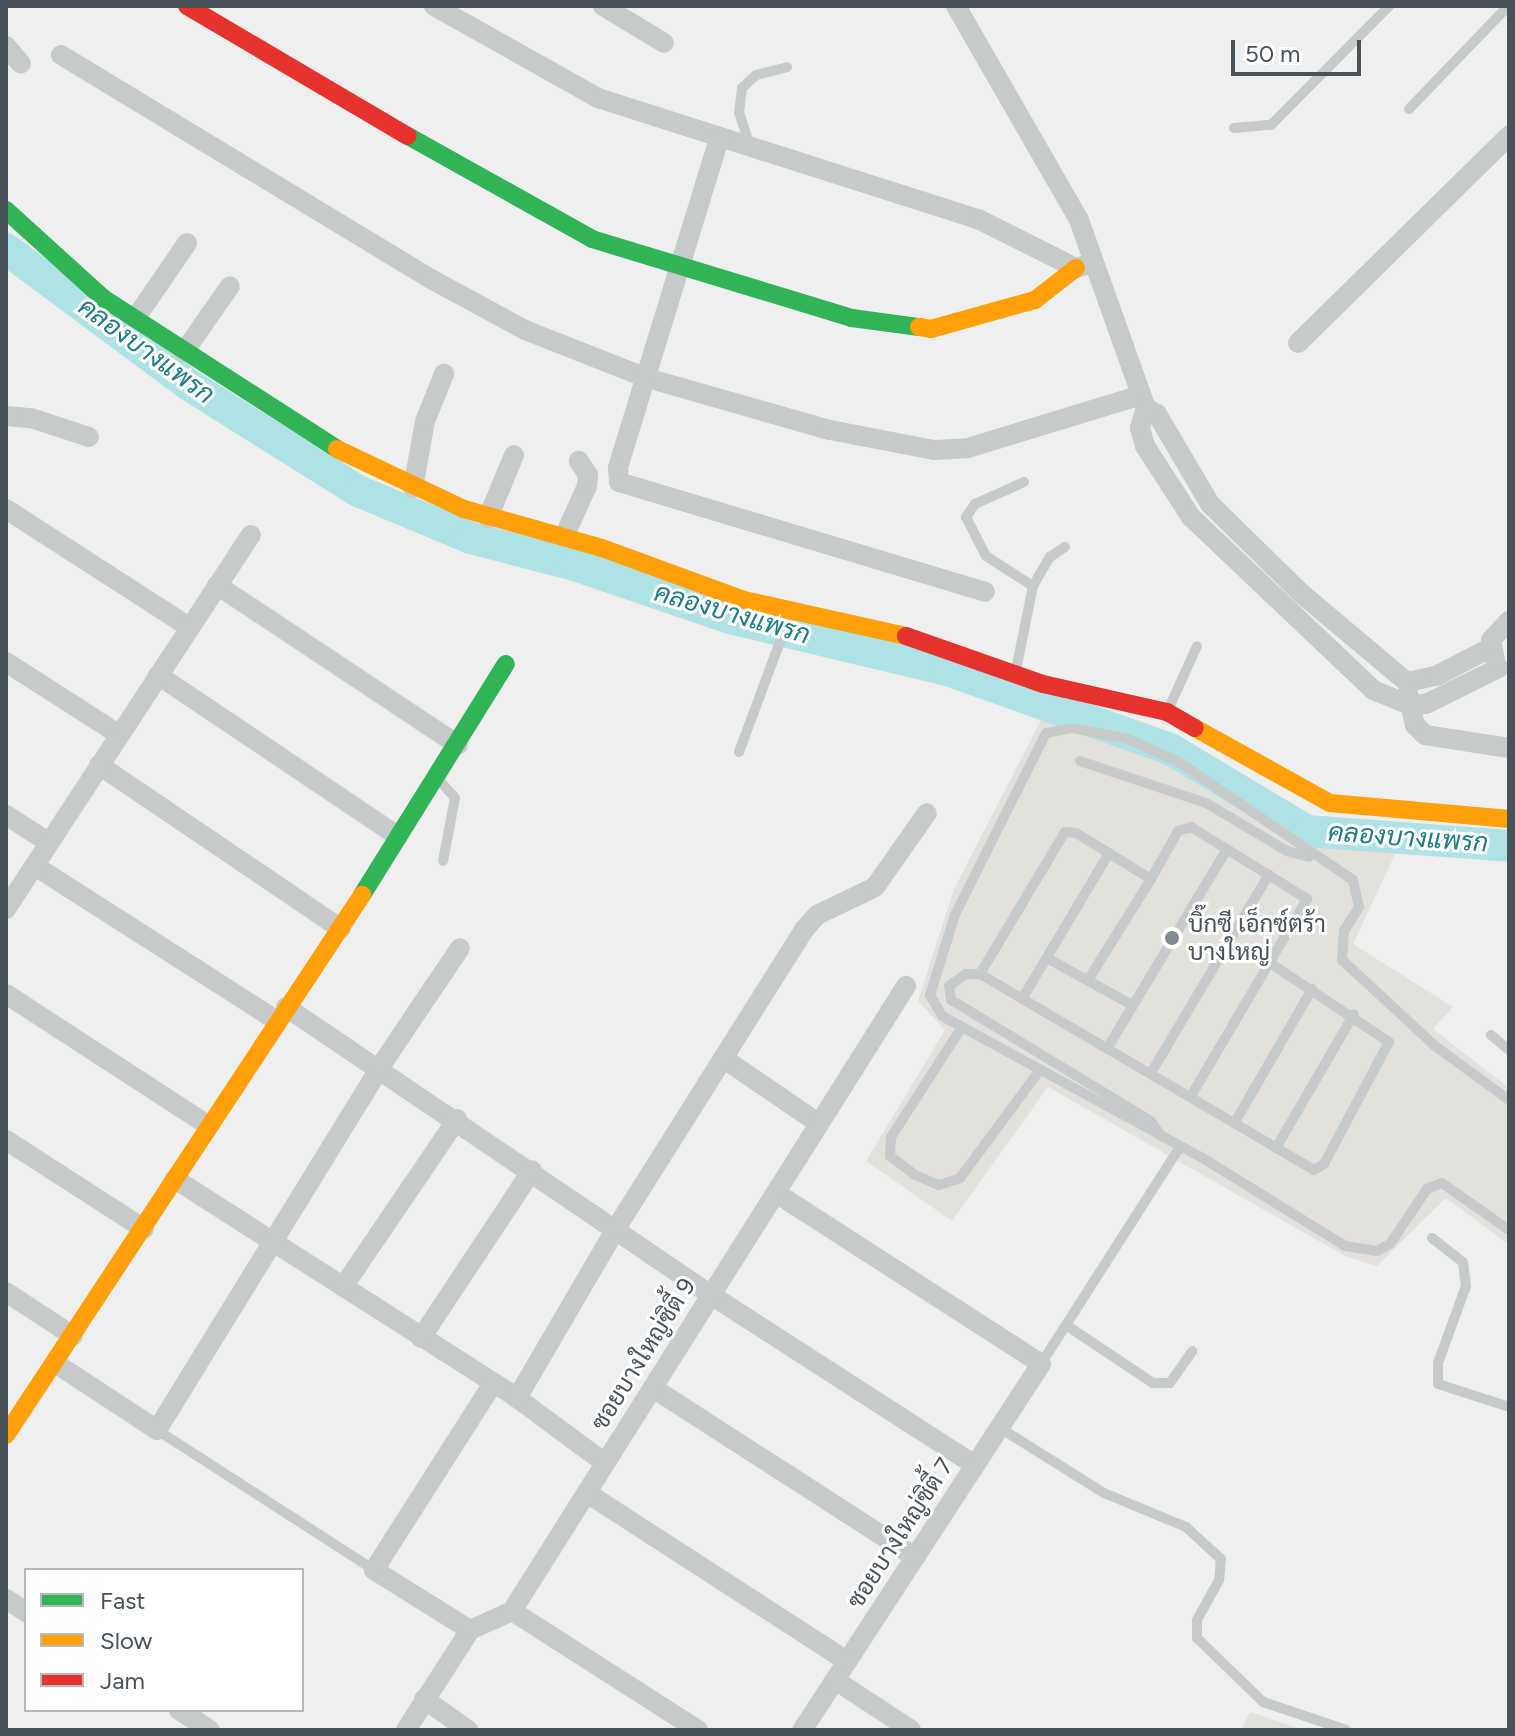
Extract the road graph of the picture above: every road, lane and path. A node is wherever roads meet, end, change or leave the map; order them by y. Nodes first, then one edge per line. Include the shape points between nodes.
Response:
1 (187, 6) edge
2 (434, 6) edge
3 (603, 6) edge
4 (956, 6) edge
5 (1389, 6) edge
6 (1508, 6) edge
7 (215, 13) edge
8 (664, 43) dead end
9 (6, 46) edge
10 (61, 55) dead end
11 (21, 64) dead end
12 (787, 67) dead end
13 (1409, 109) dead end
14 (1234, 128) dead end
15 (1509, 136) edge
16 (719, 139) junction
17 (751, 147) junction
18 (6, 210) edge
19 (187, 243) dead end
20 (1085, 266) junction
21 (681, 268) junction
22 (230, 286) dead end
23 (135, 319) junction
24 (1298, 343) dead end
25 (184, 352) junction
26 (444, 374) dead end
27 (647, 378) junction
28 (1143, 402) junction
29 (6, 416) edge
30 (89, 437) dead end
31 (514, 455) dead end
32 (579, 461) dead end
33 (1024, 482) dead end
34 (413, 488) junction
35 (6, 509) edge
36 (488, 518) junction
37 (251, 535) dead end
38 (564, 537) junction
39 (1065, 547) dead end
40 (217, 585) junction
41 (1033, 586) junction
42 (985, 592) dead end
43 (789, 616) junction
44 (1509, 621) edge
45 (189, 627) junction
46 (1197, 646) dead end
47 (1490, 648) junction
48 (6, 662) edge
49 (506, 664) dead end
50 (1504, 671) edge
51 (1015, 674) junction
52 (158, 675) junction
53 (1407, 682) junction
54 (1410, 705) junction
55 (1167, 712) junction
56 (118, 734) junction
57 (458, 745) junction
58 (1509, 748) edge
59 (739, 752) dead end
60 (1080, 761) dead end
61 (99, 765) junction
62 (436, 778) junction
63 (927, 813) dead end
64 (6, 815) edge
65 (1509, 819) edge
66 (398, 836) junction
67 (48, 842) junction
68 (1227, 849) junction
69 (1109, 853) junction
70 (1321, 860) junction
71 (443, 861) dead end
72 (35, 866) junction
73 (1269, 874) junction
74 (1151, 879) junction
75 (6, 909) edge
76 (341, 929) junction
77 (460, 948) dead end
78 (1047, 958) junction
79 (1273, 965) junction
80 (980, 974) junction
81 (1088, 980) junction
82 (906, 986) dead end
83 (1312, 989) junction
84 (6, 994) edge
85 (1022, 999) junction
86 (1132, 1005) junction
87 (281, 1014) junction
88 (1354, 1014) junction
89 (962, 1027) junction
90 (1491, 1035) dead end
91 (1108, 1047) junction
92 (1509, 1050) edge
93 (723, 1058) junction
94 (380, 1067) junction
95 (1040, 1070) junction
96 (1151, 1073) junction
97 (1191, 1096) junction
98 (1509, 1100) edge
99 (457, 1119) junction
100 (1235, 1122) junction
101 (818, 1123) junction
102 (209, 1126) junction
103 (6, 1140) edge
104 (1165, 1141) junction
105 (1179, 1148) junction
106 (1276, 1148) junction
107 (532, 1170) junction
108 (175, 1179) junction
109 (776, 1193) junction
110 (144, 1229) junction
111 (615, 1230) junction
112 (1509, 1230) edge
113 (1432, 1238) dead end
114 (274, 1244) junction
115 (343, 1287) junction
116 (6, 1292) edge
117 (711, 1295) junction
118 (1066, 1325) junction
119 (73, 1336) junction
120 (421, 1338) junction
121 (1192, 1351) dead end
122 (55, 1363) junction
123 (1041, 1364) junction
124 (493, 1383) junction
125 (653, 1388) junction
126 (517, 1398) junction
127 (1509, 1407) edge
128 (1000, 1428) junction
129 (157, 1430) junction
130 (6, 1435) edge
131 (605, 1463) junction
132 (975, 1465) junction
133 (587, 1493) junction
134 (915, 1557) junction
135 (374, 1570) junction
136 (6, 1599) edge
137 (24, 1611) edge
138 (512, 1611) junction
139 (470, 1630) junction
140 (847, 1661) junction
141 (835, 1680) junction
142 (424, 1699) junction
143 (182, 1712) edge
144 (210, 1730) edge
145 (406, 1730) edge
146 (468, 1730) edge
147 (698, 1730) edge
148 (802, 1730) edge
149 (911, 1730) edge
150 (1346, 1730) edge

1 - 7 street
2 - 16 street via 558,80
3 - 8 street
4 - 20 street via 1061,186
5 - 14 lane via 1271,125
6 - 13 lane
7 - 21 street via 543,216 592,239
9 - 11 street
10 - 27 street via 431,279 525,330
12 - 17 lane via 756,75 742,88 739,113
15 - 24 street
16 - 17 street
16 - 21 street
17 - 20 street via 978,219
18 - 23 street via 103,298
19 - 23 street
20 - 21 street via 1035,300 931,329 852,318
20 - 28 street
21 - 27 street
22 - 25 street
23 - 25 street
25 - 34 street via 288,421
26 - 34 street via 425,421
27 - 28 street via 830,430 934,450 968,448
27 - 42 street via 618,468 619,482 626,487
28 - 53 street via 1157,414 1210,504 1302,594
28 - 54 street via 1140,428 1145,446 1191,517 1373,690
29 - 30 street via 41,420
31 - 36 street
32 - 38 street via 588,475 587,486
33 - 41 lane via 975,504 966,517 986,556
34 - 36 street
35 - 45 street
36 - 38 street
37 - 40 street
38 - 43 street
39 - 41 lane via 1050,557
40 - 45 street
40 - 57 street
41 - 51 lane
43 - 51 street via 921,639
43 - 59 lane
44 - 47 street via 1499,627
45 - 52 street
46 - 55 lane
47 - 50 street
47 - 53 street via 1436,676
48 - 56 street
49 - 57 street
50 - 54 street via 1426,704
51 - 55 street
52 - 56 street
52 - 66 street
53 - 54 street
54 - 58 street via 1415,725 1425,735
55 - 65 street via 1330,803
56 - 61 street
57 - 62 street
60 - 70 lane via 1206,803 1287,851
61 - 67 street
61 - 76 street
62 - 66 street
62 - 71 lane via 455,798
63 - 93 street via 875,887 817,915 804,930
64 - 67 street
66 - 76 street
67 - 72 street
68 - 73 lane
68 - 74 lane via 1183,827
68 - 86 lane
69 - 74 lane
69 - 78 lane
69 - 80 lane via 1065,832
70 - 89 lane via 1177,761 1128,739 1057,728 1046,733 967,888 940,955 930,995 942,1016
70 - 98 lane via 1353,880 1358,895 1359,907 1341,947 1342,960 1435,1046
72 - 75 street
72 - 87 street
73 - 79 lane via 1307,899
73 - 96 lane
74 - 81 lane
76 - 87 street
77 - 94 street
78 - 81 lane
78 - 85 lane
79 - 83 lane
79 - 97 lane
80 - 85 lane
80 - 104 lane via 966,974 949,986 951,1000 1151,1121
81 - 86 lane
82 - 101 street, ซอยบางใหญ่ซิตี้ 9
83 - 88 lane
83 - 100 lane
84 - 102 street
85 - 91 lane
86 - 91 lane
87 - 94 street
87 - 102 street
88 - 106 lane
88 - 106 lane via 1384,1034 1389,1051 1324,1164 1314,1170
89 - 95 lane
89 - 95 lane via 891,1137 890,1156 915,1175 939,1185 960,1178
90 - 92 lane
91 - 96 lane
93 - 101 street
93 - 111 street
94 - 99 street
94 - 114 street
95 - 104 lane
96 - 97 lane
97 - 100 lane
99 - 107 street
99 - 115 street
100 - 106 lane
101 - 109 street, ซอยบางใหญ่ซิตี้ 9
102 - 108 street
103 - 110 street
104 - 105 lane
105 - 112 lane via 1345,1246 1377,1251 1390,1244 1427,1189 1442,1183
105 - 118 lane
107 - 111 street
107 - 120 street
108 - 110 street
108 - 114 street
109 - 117 street, ซอยบางใหญ่ซิตี้ 9
109 - 123 street
110 - 119 street
111 - 117 street
111 - 126 street
113 - 127 lane via 1463,1262 1466,1286 1438,1363 1438,1384
114 - 115 street
114 - 129 street
115 - 120 street
116 - 119 street
117 - 125 street, ซอยบางใหญ่ซิตี้ 9
117 - 132 street
118 - 121 lane via 1153,1383 1170,1383
118 - 123 lane
119 - 122 street
120 - 124 street
122 - 129 street
122 - 130 street
123 - 128 street, ซอยบางใหญ่ซิตี้ 7
124 - 126 street
124 - 135 street
125 - 131 street, ซอยบางใหญ่ซิตี้ 9
125 - 134 street
126 - 131 street
128 - 132 street, ซอยบางใหญ่ซิตี้ 7
128 - 150 lane via 1104,1493 1186,1527 1221,1559 1219,1580 1197,1620 1197,1638 1263,1702
129 - 135 lane
131 - 133 street, ซอยบางใหญ่ซิตี้ 9
132 - 134 street, ซอยบางใหญ่ซิตี้ 7
133 - 138 street, ซอยบางใหญ่ซิตี้ 9
133 - 140 street
134 - 140 street, ซอยบางใหญ่ซิตี้ 7
135 - 139 street
136 - 137 street
138 - 139 street
138 - 147 street
139 - 142 street
140 - 141 street, ซอยบางใหญ่ซิตี้ 7
141 - 148 street, ซอยบางใหญ่ซิตี้ 7
141 - 149 street
142 - 145 street
142 - 146 street
143 - 144 street

